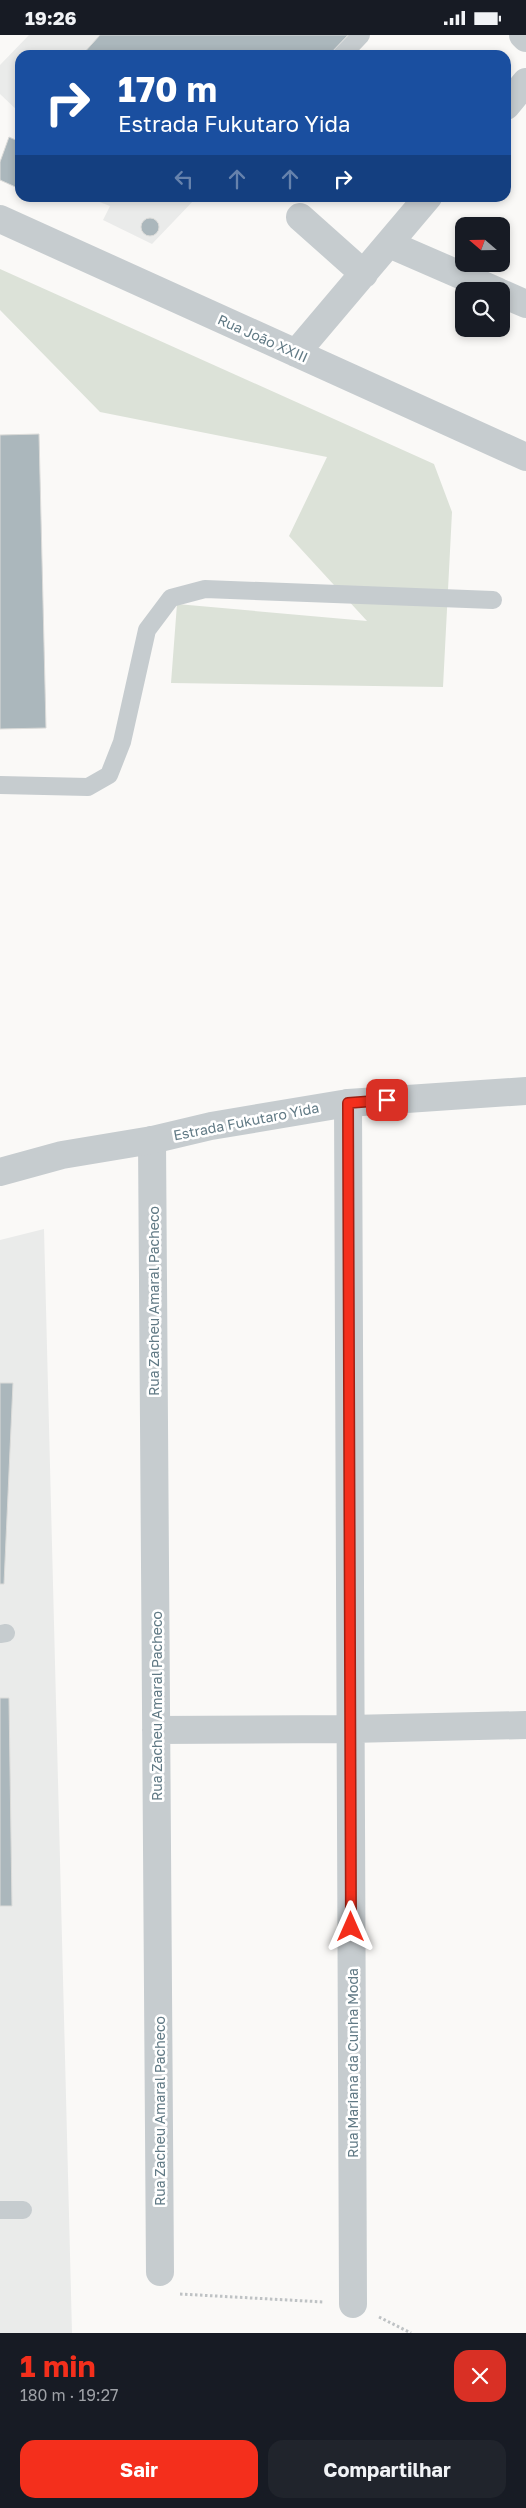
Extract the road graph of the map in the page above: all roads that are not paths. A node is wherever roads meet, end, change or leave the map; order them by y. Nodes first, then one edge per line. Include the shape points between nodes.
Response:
1 (361, 35) edge
2 (523, 35) edge
3 (526, 38) edge
4 (347, 50) edge
5 (526, 82) edge
6 (511, 99) edge
7 (424, 202) edge
8 (300, 217) dead end
9 (0, 219) edge
10 (389, 244) junction
11 (364, 274) junction
12 (476, 282) edge
13 (510, 297) edge
14 (526, 304) edge
15 (296, 353) junction
16 (526, 457) edge
17 (493, 600) dead end
18 (0, 785) edge
19 (526, 1091) edge
20 (348, 1103) junction
21 (152, 1140) junction
22 (0, 1172) edge
23 (526, 1725) edge
24 (350, 1729) junction
25 (156, 1730) junction
26 (0, 2210) edge
27 (22, 2210) dead end
28 (160, 2272) road end
29 (353, 2304) road end

1 - 4 lane
2 - 3 street
5 - 6 street
7 - 10 street
8 - 11 street
9 - 15 street, Rua João XXIII
10 - 11 street
10 - 12 street
11 - 15 street
13 - 14 street
15 - 16 street, Rua João XXIII
17 - 18 lane via 205,589 171,598 147,630 122,742 109,775 88,787
19 - 20 street, Estrada Fukutaro Yida
20 - 21 street, Estrada Fukutaro Yida via 211,1125
20 - 24 street, Rua Mariana da Cunha Moda
21 - 22 street, Estrada Fukutaro Yida via 62,1155
21 - 25 street, Rua Zacheu Amaral Pacheco
23 - 24 street
24 - 25 street
24 - 29 street, Rua Mariana da Cunha Moda
25 - 28 street, Rua Zacheu Amaral Pacheco
26 - 27 lane

